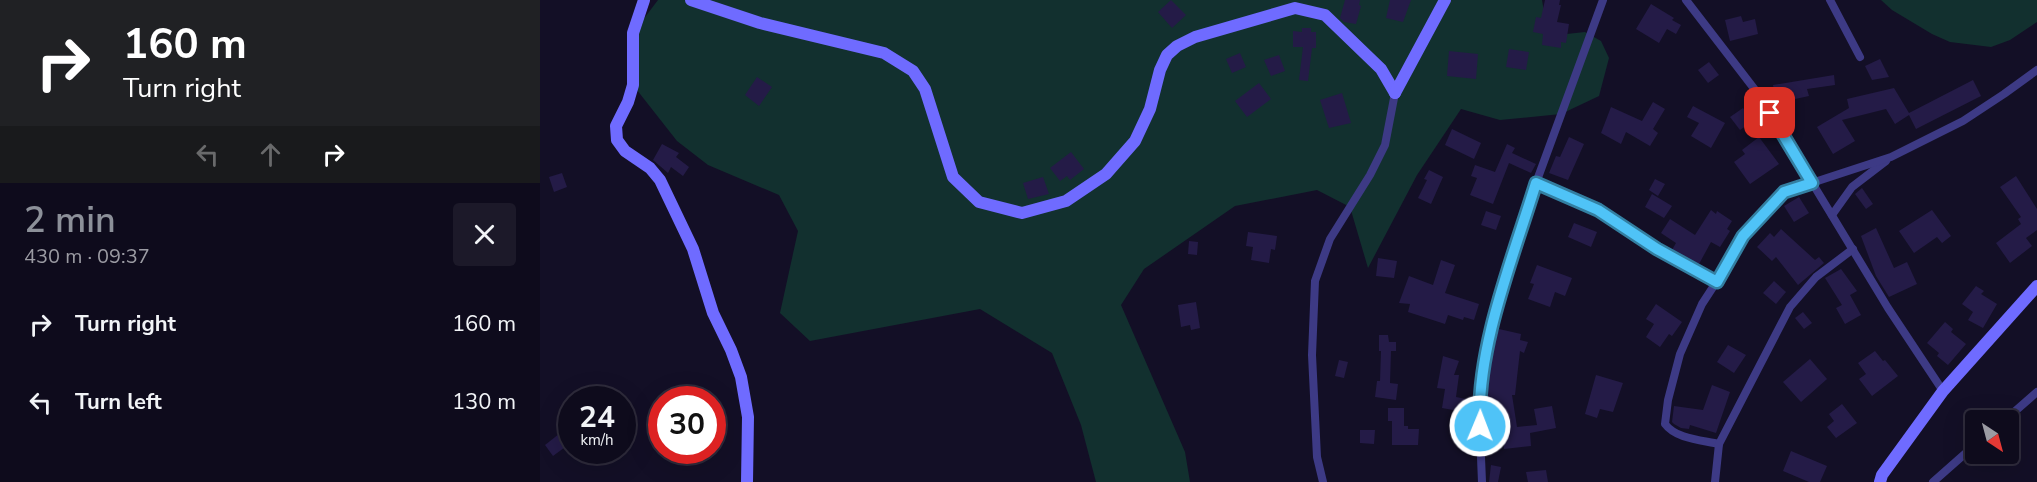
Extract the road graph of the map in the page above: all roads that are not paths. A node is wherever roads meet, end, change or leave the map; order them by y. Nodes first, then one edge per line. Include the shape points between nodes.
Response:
1 (644, 0) edge
2 (691, 0) edge
3 (1445, 0) edge
4 (1603, 0) edge
5 (1686, 0) edge
6 (1830, 0) edge
7 (1860, 57) dead end
8 (2037, 70) edge
9 (1395, 93) junction
10 (1891, 157) junction
11 (1536, 183) junction
12 (1812, 183) junction
13 (1832, 215) junction
14 (1852, 249) junction
15 (1717, 282) junction
16 (2037, 286) edge
17 (1943, 391) junction
18 (2037, 392) edge
19 (2016, 410) edge
20 (1719, 444) junction
21 (1965, 454) edge
22 (747, 482) edge
23 (1323, 482) edge
24 (1482, 482) edge
25 (1715, 482) edge
26 (1880, 482) edge
27 (1933, 482) edge

1 - 22 street via 633,33 633,86 616,126 617,140 660,180 693,249 713,313 741,377 748,417
2 - 9 street via 760,23 884,53 913,71 925,89 953,177 979,202 1022,213 1066,201 1106,174 1134,141 1150,109 1167,55 1195,38 1295,8 1325,15 1381,69
3 - 9 street
4 - 11 street
5 - 12 street via 1759,95
6 - 7 street
8 - 10 street via 1964,121
9 - 23 street via 1385,145 1330,238 1315,282 1312,355 1317,457
10 - 12 street
10 - 13 street via 1852,188
11 - 15 street via 1598,210
11 - 24 street via 1487,347 1479,408
12 - 13 street
12 - 15 street via 1784,192 1743,236
13 - 14 street
14 - 17 street
14 - 20 street via 1816,277 1790,307
15 - 20 street via 1702,304 1680,354 1665,424 1680,435
16 - 17 street
17 - 26 street
18 - 19 street
20 - 25 street
21 - 27 street

